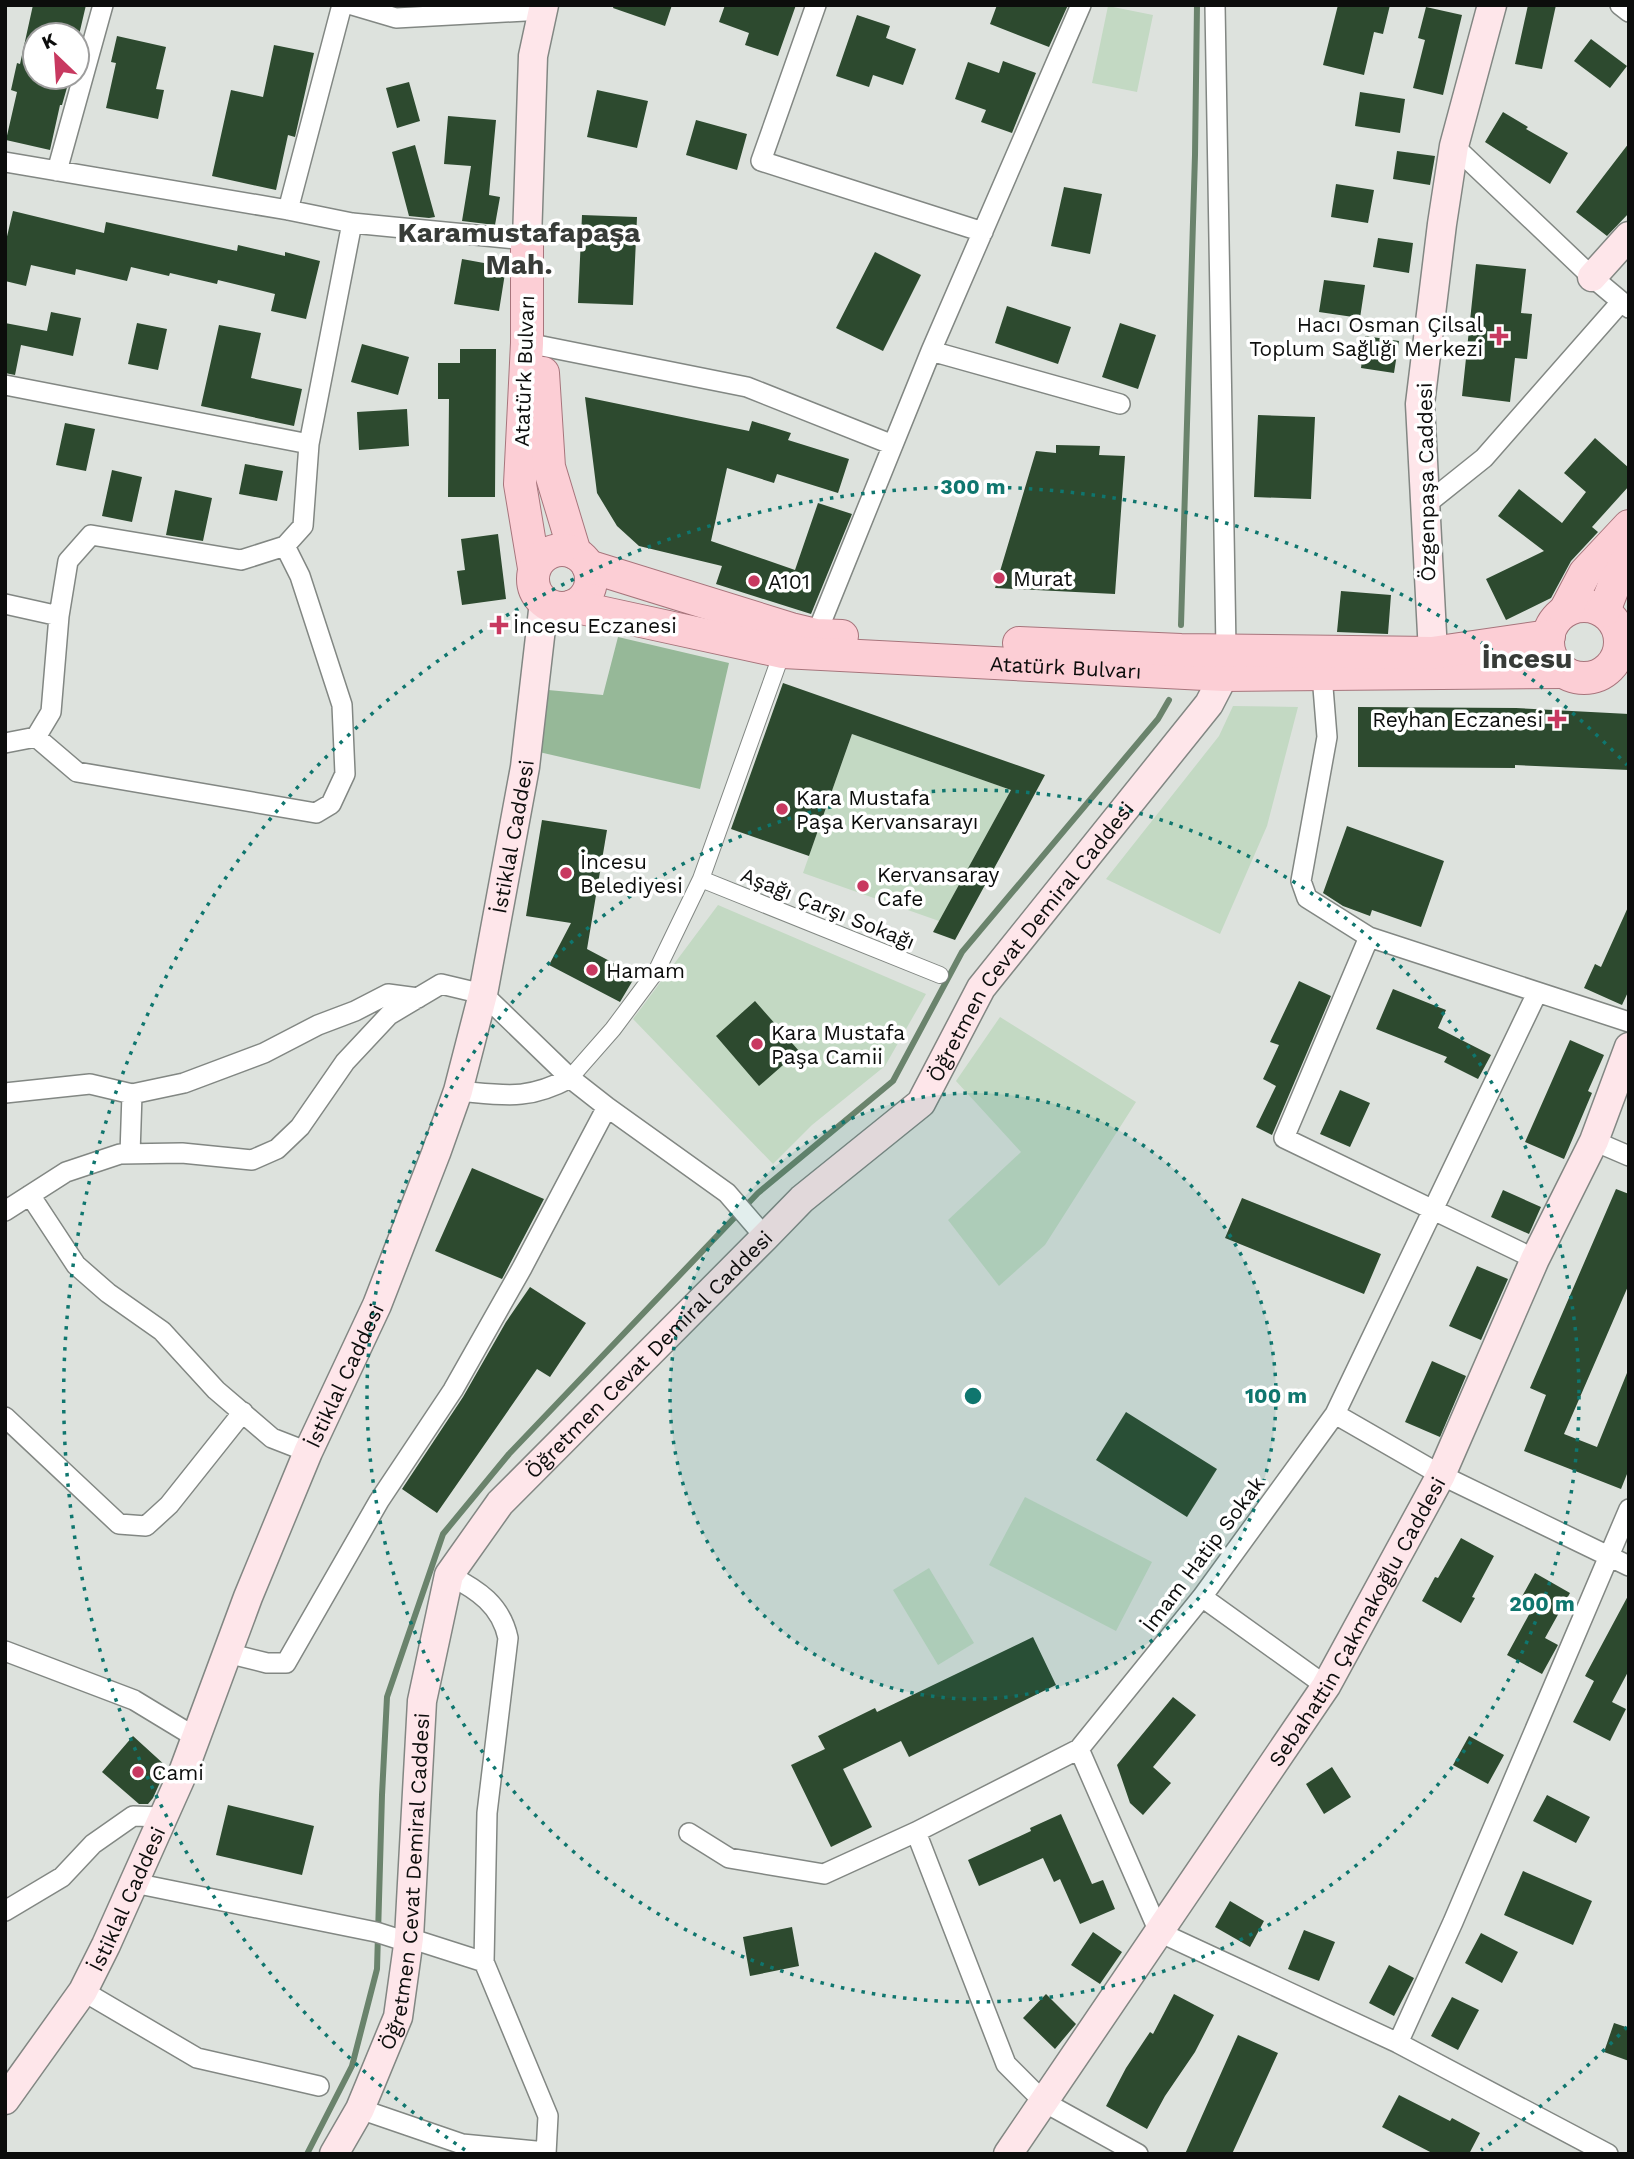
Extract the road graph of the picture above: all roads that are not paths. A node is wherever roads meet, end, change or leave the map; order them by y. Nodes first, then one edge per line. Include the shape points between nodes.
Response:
1 (103, 5) edge
2 (342, 5) edge
3 (352, 5) edge
4 (816, 5) edge
5 (1081, 5) edge
6 (1215, 5) edge
7 (1492, 5) edge
8 (1620, 5) edge
9 (544, 8) edge
10 (1629, 12) edge
11 (1454, 146) junction
12 (5, 162) edge
13 (57, 171) junction
14 (288, 209) junction
15 (352, 223) junction
16 (983, 232) junction
17 (1629, 236) edge
18 (527, 240) junction
19 (1592, 277) junction
20 (1625, 305) edge
21 (534, 344) junction
22 (931, 351) junction
23 (5, 385) edge
24 (1120, 404) dead end
25 (309, 444) junction
26 (893, 444) junction
27 (1424, 506) junction
28 (1629, 526) edge
29 (285, 546) junction
30 (1629, 557) edge
31 (582, 559) junction
32 (534, 568) junction
33 (5, 604) edge
34 (558, 604) junction
35 (59, 616) junction
36 (1557, 623) junction
37 (1617, 623) edge
38 (797, 639) junction
39 (1225, 662) junction
40 (1433, 662) junction
41 (1564, 671) junction
42 (1616, 674) edge
43 (1322, 676) junction
44 (36, 737) junction
45 (5, 743) edge
46 (701, 879) junction
47 (1369, 937) junction
48 (940, 975) dead end
49 (1537, 993) junction
50 (483, 994) junction
51 (418, 998) junction
52 (1629, 1022) edge
53 (1629, 1047) edge
54 (570, 1078) junction
55 (458, 1091) junction
56 (5, 1093) edge
57 (132, 1094) junction
58 (607, 1107) junction
59 (1594, 1141) junction
60 (130, 1154) junction
61 (1629, 1156) edge
62 (30, 1195) junction
63 (1434, 1210) junction
64 (5, 1211) edge
65 (758, 1229) junction
66 (1535, 1259) junction
67 (243, 1412) junction
68 (1335, 1414) junction
69 (5, 1417) edge
70 (308, 1452) junction
71 (1441, 1475) junction
72 (1629, 1509) edge
73 (1610, 1557) junction
74 (1629, 1566) edge
75 (449, 1575) junction
76 (1202, 1597) junction
77 (5, 1651) edge
78 (227, 1653) junction
79 (1326, 1686) junction
80 (195, 1737) junction
81 (1079, 1749) junction
82 (163, 1817) junction
83 (916, 1832) junction
84 (690, 1833) dead end
85 (134, 1883) junction
86 (5, 1911) edge
87 (1159, 1932) junction
88 (403, 1939) junction
89 (484, 1962) junction
90 (83, 1991) junction
91 (1398, 2043) junction
92 (319, 2086) dead end
93 (6, 2096) edge
94 (1044, 2102) junction
95 (360, 2109) junction
96 (546, 2153) edge
97 (1134, 2153) edge
98 (334, 2154) edge
99 (1008, 2154) edge
100 (1608, 2154) edge

1 - 13 street
2 - 14 street
3 - 9 street via 396,18
4 - 16 street via 761,162
5 - 16 street
6 - 39 street
7 - 11 main road, Özgenpaşa Caddesi
8 - 10 street
9 - 18 main road via 533,56
11 - 19 street
11 - 27 main road, Özgenpaşa Caddesi via 1420,404
12 - 13 street
13 - 14 street
14 - 15 street
15 - 18 street
15 - 25 street
16 - 22 street
17 - 19 main road
18 - 21 main road, Atatürk Bulvarı
19 - 20 street
20 - 27 street via 1484,458
21 - 26 street via 747,387
21 - 31 main road, Atatürk Bulvarı via 549,467
21 - 32 main road, Atatürk Bulvarı via 520,484
22 - 24 street
22 - 26 street
23 - 25 street
25 - 29 street via 303,526
26 - 38 street
27 - 40 main road, Özgenpaşa Caddesi
28 - 36 main road via 1585,573
29 - 35 street via 241,560 91,535 68,561
29 - 44 street via 300,576 342,705 345,774 331,804 316,813 77,772
30 - 37 main road via 1616,580
31 - 32 main road, Atatürk Bulvarı via 556,550
31 - 34 main road via 590,585 586,594
31 - 38 main road, Atatürk Bulvarı
32 - 34 main road, Atatürk Bulvarı via 534,587
33 - 35 street
34 - 38 main road, Atatürk Bulvarı
34 - 50 main road, İstiklal Caddesi
35 - 44 street via 51,712
36 - 37 main road via 1585,606
36 - 40 main road, Atatürk Bulvarı
36 - 41 main road via 1551,656
37 - 42 main road
38 - 39 main road, Atatürk Bulvarı via 1181,650
38 - 46 street
39 - 40 main road, Atatürk Bulvarı via 1300,652
39 - 43 main road, Atatürk Bulvarı
39 - 65 main road, Öğretmen Cevat Demiral Caddesi via 1209,704 981,988 921,1103
40 - 41 main road, Atatürk Bulvarı via 1530,674
40 - 43 main road, Atatürk Bulvarı
41 - 42 main road via 1583,678
43 - 47 street via 1327,737 1301,881 1307,898
44 - 45 street
46 - 48 street, Aşağı Çarşı Sokağı
46 - 54 street via 657,970
47 - 49 street
47 - 63 street via 1283,1138
49 - 52 street
49 - 63 street, İmam Hatip Sokak
50 - 51 street via 441,984
50 - 54 street
50 - 55 main road, İstiklal Caddesi
51 - 57 street via 388,994 264,1053 184,1083
51 - 60 street via 389,1015 345,1062 300,1127 276,1149 252,1160 182,1153
53 - 59 main road, Sebahattin Çakmakoğlu Caddesi
54 - 55 street via 519,1096
54 - 58 street
55 - 70 main road, İstiklal Caddesi via 377,1305
56 - 57 street via 90,1084
57 - 60 street
58 - 65 street via 727,1193
58 - 78 street via 453,1390 379,1501 286,1663
59 - 61 street
59 - 66 main road, Sebahattin Çakmakoğlu Caddesi
60 - 62 street via 66,1171
62 - 64 street
62 - 67 street via 76,1265 162,1331 216,1390
63 - 66 street
63 - 68 street, İmam Hatip Sokak
65 - 75 main road, Öğretmen Cevat Demiral Caddesi via 499,1503
66 - 71 main road, Sebahattin Çakmakoğlu Caddesi
67 - 69 street via 169,1506 146,1526 119,1524
67 - 70 street via 272,1438
68 - 71 street
68 - 76 street, İmam Hatip Sokak
70 - 78 main road, İstiklal Caddesi
71 - 73 street
71 - 79 main road, Sebahattin Çakmakoğlu Caddesi
72 - 73 street
73 - 74 street
73 - 91 street
75 - 88 main road, Öğretmen Cevat Demiral Caddesi via 422,1701
75 - 89 street via 490,1601 500,1613 508,1638 487,1812
76 - 79 street
76 - 81 street, İmam Hatip Sokak
77 - 80 street via 134,1700
78 - 80 main road, İstiklal Caddesi
79 - 87 main road, Sebahattin Çakmakoğlu Caddesi
80 - 82 main road, İstiklal Caddesi
81 - 83 street, İmam Hatip Sokak
81 - 87 street
82 - 85 main road, İstiklal Caddesi
82 - 86 street via 133,1816 93,1844 62,1877
83 - 84 street, İmam Hatip Sokak via 824,1874 729,1858
83 - 94 street via 1006,2064
85 - 88 street
85 - 90 main road, İstiklal Caddesi
87 - 91 street
87 - 94 main road, Sebahattin Çakmakoğlu Caddesi
88 - 89 street
88 - 95 main road, Öğretmen Cevat Demiral Caddesi via 398,2017
89 - 96 street via 548,2116
90 - 92 street via 197,2058
90 - 93 main road, İstiklal Caddesi
91 - 100 street
94 - 97 street
94 - 99 main road, Sebahattin Çakmakoğlu Caddesi
95 - 96 street via 462,2144
95 - 98 main road, Öğretmen Cevat Demiral Caddesi

